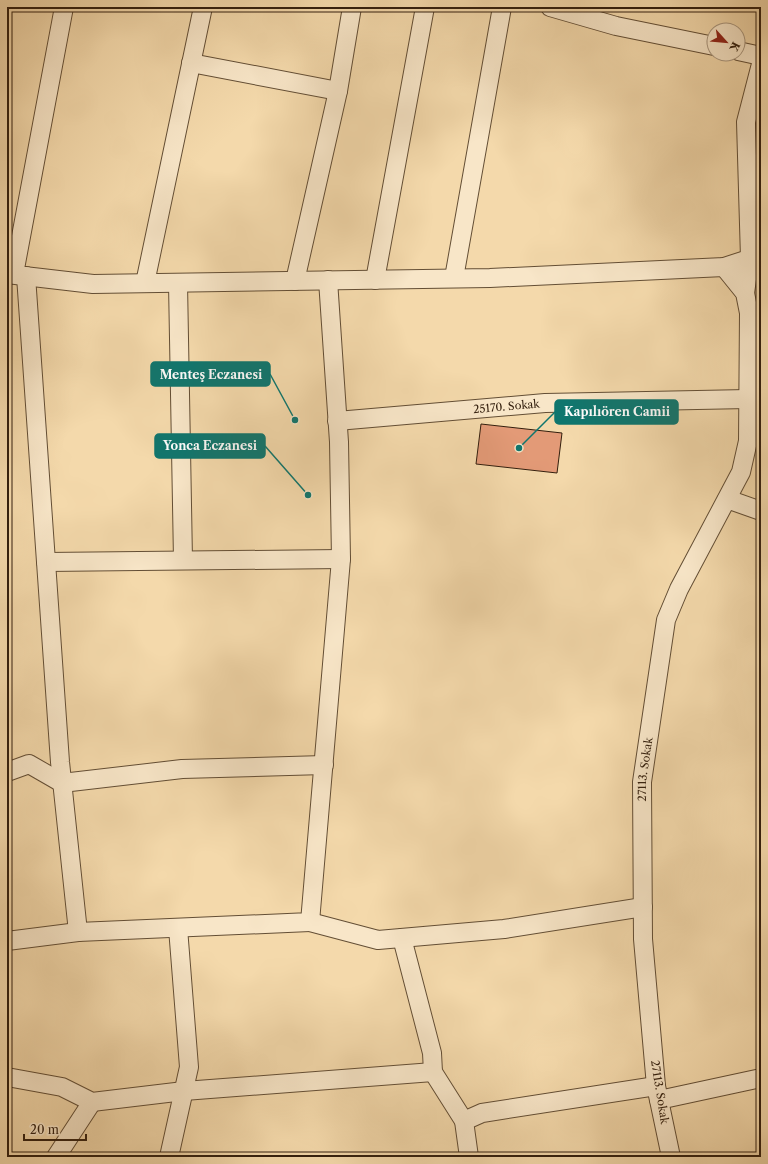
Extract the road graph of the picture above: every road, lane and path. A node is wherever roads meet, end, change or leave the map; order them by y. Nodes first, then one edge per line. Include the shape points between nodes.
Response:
1 (64, 7) edge
2 (203, 7) edge
3 (352, 7) edge
4 (425, 7) edge
5 (502, 7) edge
6 (550, 7) edge
7 (706, 44) edge
8 (746, 53) edge
9 (761, 56) edge
10 (191, 63) junction
11 (761, 64) edge
12 (338, 92) junction
13 (755, 256) edge
14 (724, 267) junction
15 (16, 275) edge
16 (454, 278) junction
17 (328, 280) junction
18 (375, 280) junction
19 (295, 281) junction
20 (178, 283) junction
21 (145, 284) junction
22 (745, 293) junction
23 (752, 405) edge
24 (337, 420) junction
25 (727, 499) junction
26 (761, 511) edge
27 (341, 559) junction
28 (183, 560) junction
29 (46, 562) junction
30 (324, 765) junction
31 (7, 772) edge
32 (62, 783) junction
33 (642, 907) junction
34 (310, 922) junction
35 (178, 928) junction
36 (78, 932) junction
37 (402, 938) junction
38 (7, 941) edge
39 (433, 1072) junction
40 (7, 1077) edge
41 (761, 1078) edge
42 (184, 1091) junction
43 (658, 1093) junction
44 (92, 1102) junction
45 (464, 1121) junction
46 (56, 1157) edge
47 (169, 1157) edge
48 (469, 1157) edge
49 (671, 1157) edge

1 - 15 street
2 - 10 street
3 - 12 street
4 - 18 street
5 - 16 street
6 - 7 street via 616,26
8 - 9 street
10 - 12 street
10 - 21 street
11 - 13 street via 746,122
12 - 19 street
13 - 14 street
13 - 22 street
14 - 16 street
14 - 22 street
15 - 21 street via 93,284
15 - 29 street
16 - 18 street
17 - 18 street
17 - 19 street
17 - 24 street
19 - 20 street
20 - 21 street
20 - 28 street
22 - 23 street, 27113. Sokak via 749,313
23 - 24 street, 25170. Sokak via 545,403
23 - 25 street, 27113. Sokak via 741,472
24 - 27 street
25 - 26 street
25 - 33 street, 27113. Sokak via 666,620 642,782
27 - 28 street
27 - 30 street
28 - 29 street
29 - 32 street
30 - 32 street via 182,769
30 - 34 street
31 - 32 street via 29,764
32 - 36 street
33 - 37 street via 504,929
33 - 43 street, 27113. Sokak
34 - 35 street
34 - 37 street via 378,940
35 - 36 street
35 - 42 street via 189,1067
36 - 38 street
37 - 39 street via 432,1053
39 - 42 street
39 - 45 street
40 - 44 street via 62,1087
41 - 43 street
42 - 44 street
42 - 47 street
43 - 45 street via 482,1113
43 - 49 street, 27113. Sokak
44 - 46 street
45 - 48 street

